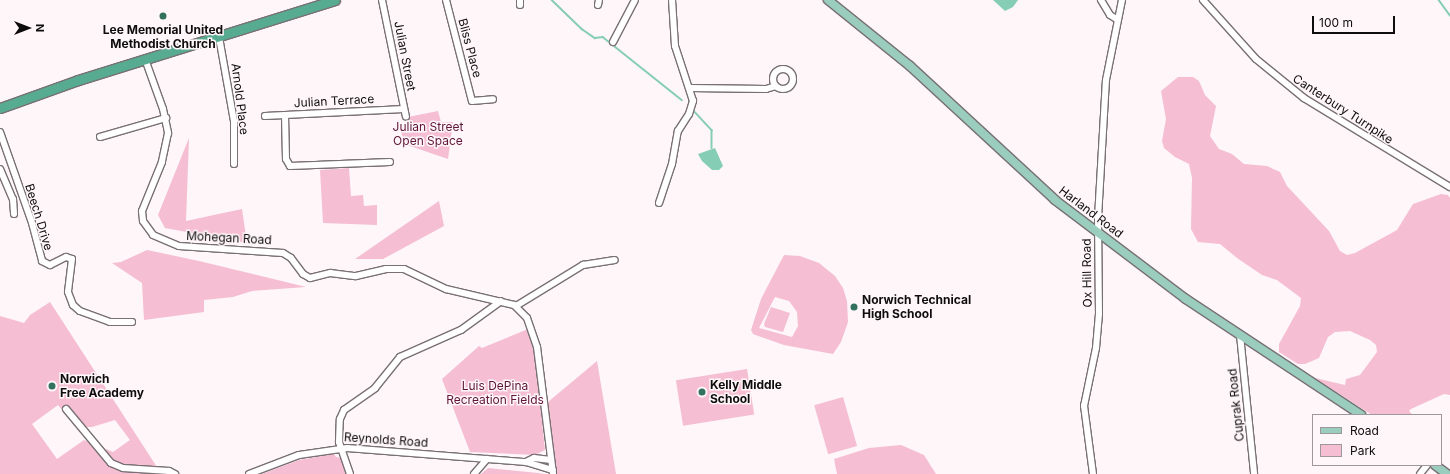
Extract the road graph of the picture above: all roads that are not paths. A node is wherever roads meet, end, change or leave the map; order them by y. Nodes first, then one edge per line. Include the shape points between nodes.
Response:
1 (335, 0) edge
2 (382, 0) edge
3 (446, 0) edge
4 (635, 0) edge
5 (672, 0) edge
6 (828, 0) edge
7 (1101, 0) edge
8 (1122, 0) edge
9 (1203, 0) edge
10 (1118, 20) junction
11 (219, 37) junction
12 (613, 42) dead end
13 (145, 59) junction
14 (776, 86) dead end
15 (690, 88) junction
16 (493, 99) dead end
17 (0, 108) edge
18 (404, 109) junction
19 (285, 115) junction
20 (265, 116) dead end
21 (406, 117) dead end
22 (166, 118) junction
23 (0, 132) edge
24 (100, 137) dead end
25 (390, 162) dead end
26 (234, 164) dead end
27 (0, 169) edge
28 (1450, 187) edge
29 (659, 203) dead end
30 (14, 214) dead end
31 (1098, 233) junction
32 (615, 260) dead end
33 (501, 301) junction
34 (516, 306) junction
35 (132, 322) dead end
36 (1240, 334) junction
37 (66, 408) dead end
38 (1360, 414) edge
39 (340, 448) junction
40 (487, 459) junction
41 (551, 460) junction
42 (526, 462) junction
43 (1426, 466) edge
44 (1436, 466) edge
45 (553, 472) edge
46 (175, 474) edge
47 (249, 474) edge
48 (350, 474) edge
49 (474, 474) edge
50 (1093, 474) edge
51 (1254, 474) edge
52 (1420, 474) edge
53 (1447, 474) edge

1 - 11 highway
2 - 18 street, Julian Street
3 - 16 street, Bliss Place via 472,101
4 - 12 street
5 - 15 street via 675,46
6 - 31 main road, Harland Road via 910,66 1035,184
7 - 10 street via 1110,15
8 - 10 street, Ox Hill Road
9 - 28 street, Canterbury Turnpike via 1256,59 1304,98
10 - 31 street, Ox Hill Road via 1106,80
11 - 13 highway
11 - 26 street, Arnold Place via 234,121
13 - 17 highway
13 - 22 street, Mohegan Road
14 - 15 street via 766,89
15 - 29 street via 693,98 691,110 679,128 672,164
18 - 19 street, Julian Terrace
18 - 21 street, Julian Street
19 - 20 street, Julian Terrace
19 - 25 street via 286,159 290,166
22 - 24 street
22 - 33 street, Mohegan Road via 167,144 142,214 150,232 161,240 184,247 283,253 310,278 330,273 356,276 386,269 404,269 446,289
23 - 35 street, Beech Drive via 32,223 42,261 50,265 66,257 72,259 68,288 71,302 77,309 107,322
27 - 30 street via 13,199
31 - 36 main road, Harland Road via 1186,299
31 - 50 street, Ox Hill Road via 1097,333 1084,409
32 - 34 street via 583,265
33 - 34 street, Mohegan Road
33 - 39 street via 461,330 397,360 375,388 342,413 339,428
34 - 41 street via 527,318 537,347
36 - 38 main road, Harland Road
36 - 51 street, Cuprak Road
37 - 46 street via 111,463 123,468 169,471
39 - 40 street, Reynolds Road
39 - 47 street, Reynolds Road via 299,455
39 - 48 street
40 - 42 street, Reynolds Road
40 - 49 street
41 - 42 street, Reynolds Road via 534,458
41 - 45 street
42 - 45 street, Reynolds Road
43 - 52 street
44 - 53 main road

